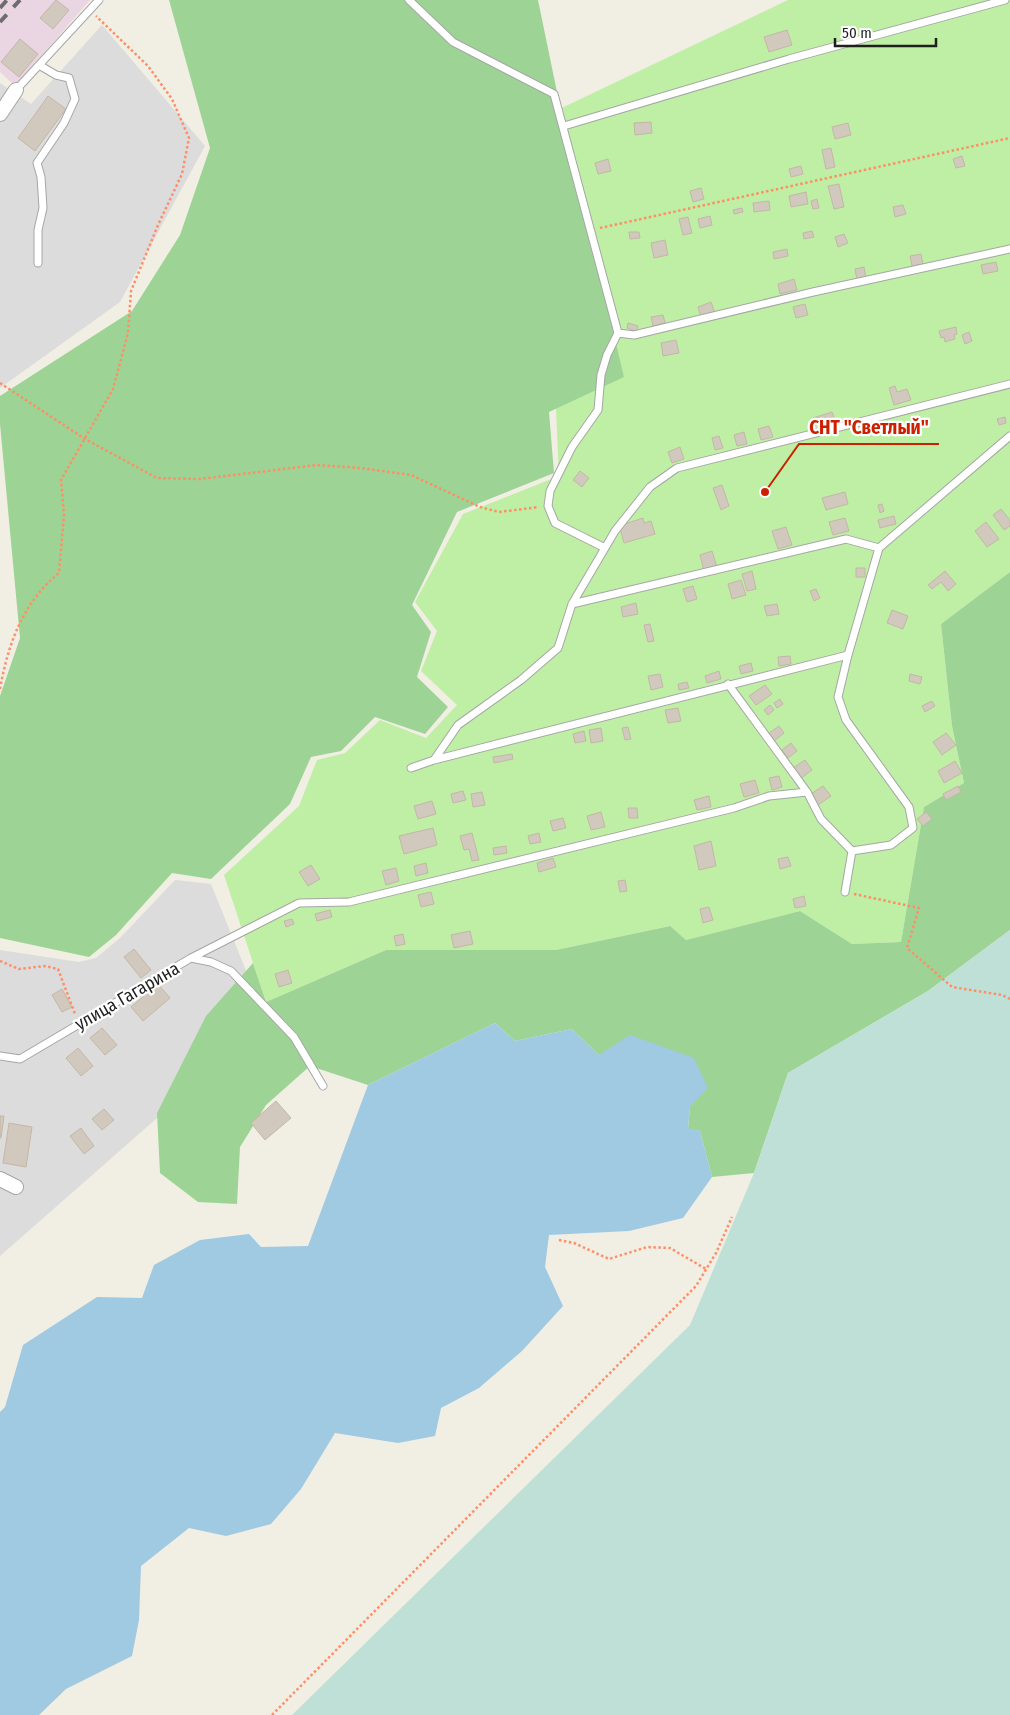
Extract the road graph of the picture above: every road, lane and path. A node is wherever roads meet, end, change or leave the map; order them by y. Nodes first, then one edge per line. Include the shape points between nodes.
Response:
1 (98, 0) edge
2 (409, 0) edge
3 (1005, 0) edge
4 (89, 10) junction
5 (39, 65) junction
6 (16, 90) joint
7 (0, 114) edge
8 (564, 126) junction
9 (1010, 138) edge
10 (589, 230) junction
11 (1010, 249) edge
12 (38, 263) dead end
13 (618, 333) junction
14 (0, 383) edge
15 (1010, 384) edge
16 (1010, 436) edge
17 (85, 439) junction
18 (548, 506) junction
19 (605, 548) junction
20 (879, 548) junction
21 (572, 604) junction
22 (848, 655) junction
23 (728, 684) junction
24 (0, 689) edge
25 (434, 760) junction
26 (410, 768) dead end
27 (807, 792) junction
28 (852, 851) junction
29 (845, 892) joint
30 (191, 958) junction
31 (0, 961) edge
32 (1010, 999) edge
33 (79, 1024) junction
34 (0, 1056) edge
35 (323, 1086) dead end
36 (0, 1178) edge
37 (16, 1187) dead end
38 (732, 1217) dead end
39 (559, 1240) dead end
40 (706, 1270) junction
41 (272, 1715) edge

1 - 4 lane
2 - 8 lane via 453,42 554,94
3 - 8 lane via 789,59
4 - 5 lane
4 - 17 path via 148,66 172,99 189,138 182,174 131,291 128,333 114,389
5 - 6 lane
5 - 12 lane via 69,78 75,99 64,123 37,164 43,208 38,230
6 - 7 street
8 - 10 lane
9 - 10 path
10 - 13 lane
11 - 13 lane via 634,335
13 - 18 lane via 601,375 598,410 572,447 550,491
14 - 17 path
15 - 19 lane via 676,468 650,487
16 - 20 lane
17 - 18 path via 157,478 200,479 316,465 334,466 411,475 498,512
17 - 24 path via 61,480 64,515 59,573 41,587 15,629
18 - 19 lane via 555,523
19 - 21 lane
20 - 21 lane via 846,539
20 - 22 lane
21 - 25 lane via 558,648 521,680 458,725
22 - 23 lane
22 - 28 lane via 838,697 846,720 909,807 913,828 891,845
23 - 25 lane
23 - 27 lane
25 - 26 lane
27 - 28 lane via 821,819
27 - 30 lane via 769,796 734,808 349,902 299,903
28 - 29 lane
29 - 32 path via 919,908 907,948 952,987
30 - 33 lane, улица Гагарина
30 - 35 lane, улица Гагарина via 231,971 294,1037
31 - 33 path via 19,969 45,966 58,969
33 - 34 lane, улица Гагарина via 20,1059
36 - 37 street
38 - 40 path
39 - 40 path via 574,1243 609,1259 647,1247 670,1248
40 - 41 path via 696,1286

